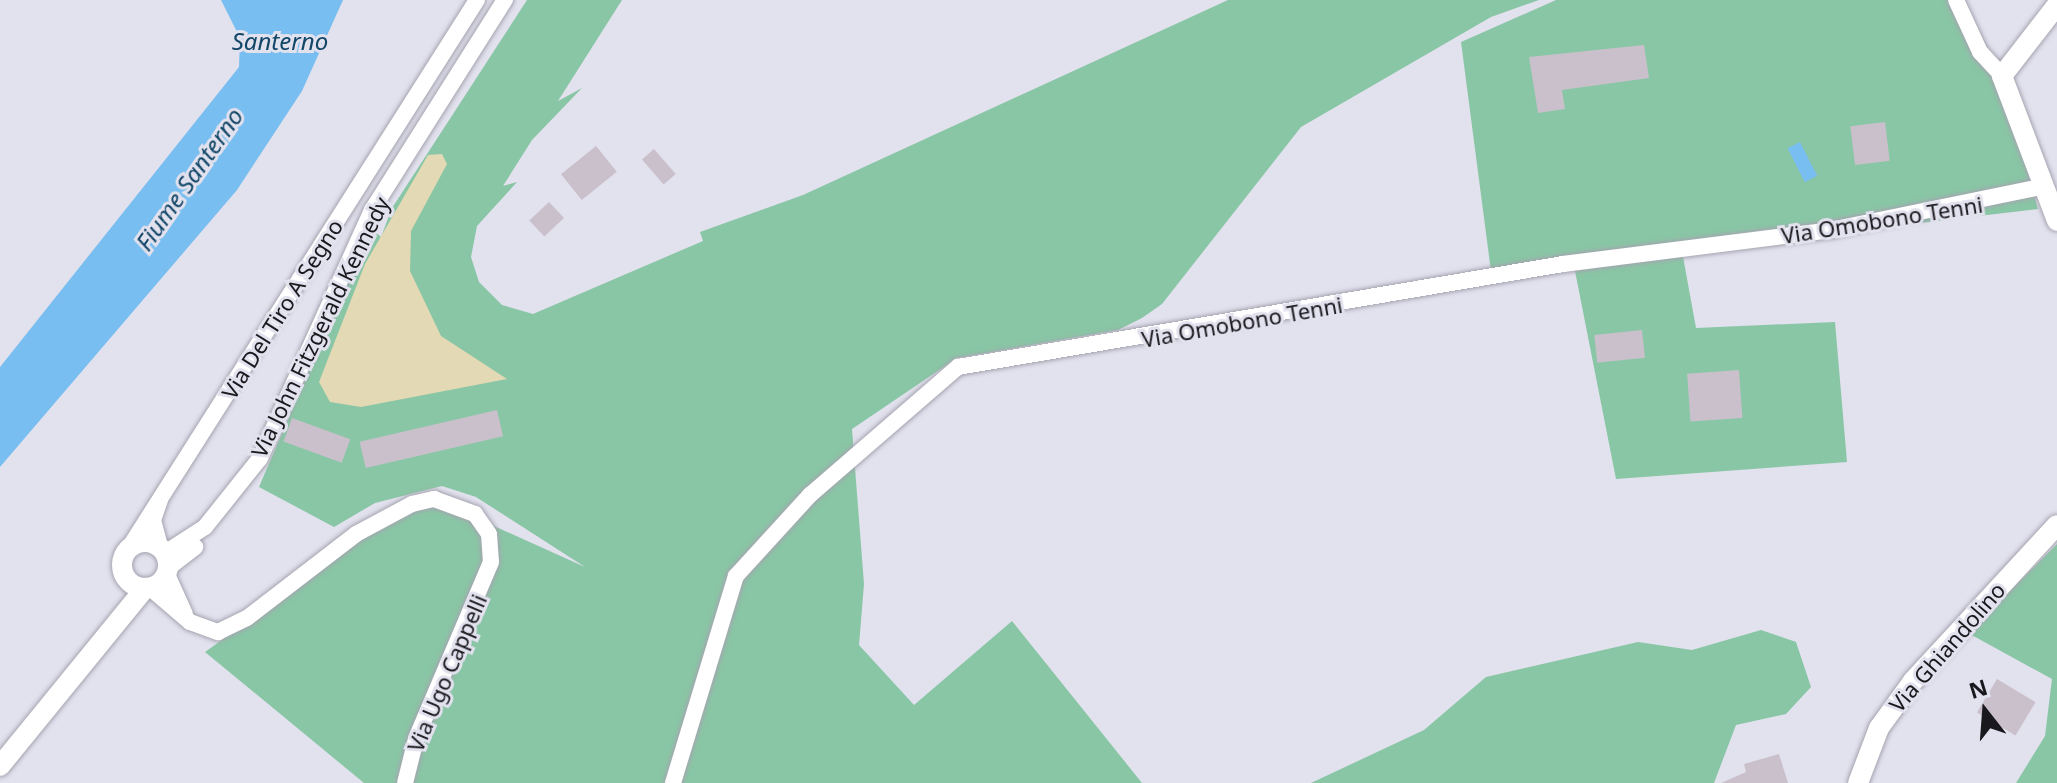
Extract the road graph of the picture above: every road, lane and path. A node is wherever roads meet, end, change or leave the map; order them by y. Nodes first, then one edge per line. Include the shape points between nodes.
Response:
1 (477, 0) edge
2 (505, 0) edge
3 (1956, 0) edge
4 (2057, 5) edge
5 (2002, 76) junction
6 (2041, 187) junction
7 (2057, 221) edge
8 (162, 495) junction
9 (2057, 525) edge
10 (125, 554) junction
11 (165, 561) junction
12 (124, 576) junction
13 (147, 588) junction
14 (190, 622) junction
15 (96, 653) junction
16 (0, 766) edge
17 (405, 783) edge
18 (673, 783) edge
19 (1858, 783) edge

1 - 8 street, Via Del Tiro A Segno
2 - 11 street, Via John Fitzgerald Kennedy via 372,210 260,458 195,547
3 - 5 street via 1980,52
4 - 5 street
5 - 6 street
6 - 7 street
6 - 18 street, Via Omobono Tenni via 1846,227 1563,264 958,367 810,495 736,576
8 - 10 street, Via Del Tiro A Segno
8 - 11 street, Via Del Tiro A Segno via 153,520
9 - 19 street, Via Ghiandolino via 1913,681 1879,728
10 - 11 street via 145,542
10 - 12 street
11 - 13 street
11 - 14 street
12 - 13 street
12 - 15 street
13 - 14 street
13 - 15 street
14 - 17 street, Via Ugo Cappelli via 208,630 234,628 356,534 412,504 434,499 475,514 489,534 491,562 416,739
15 - 16 street

